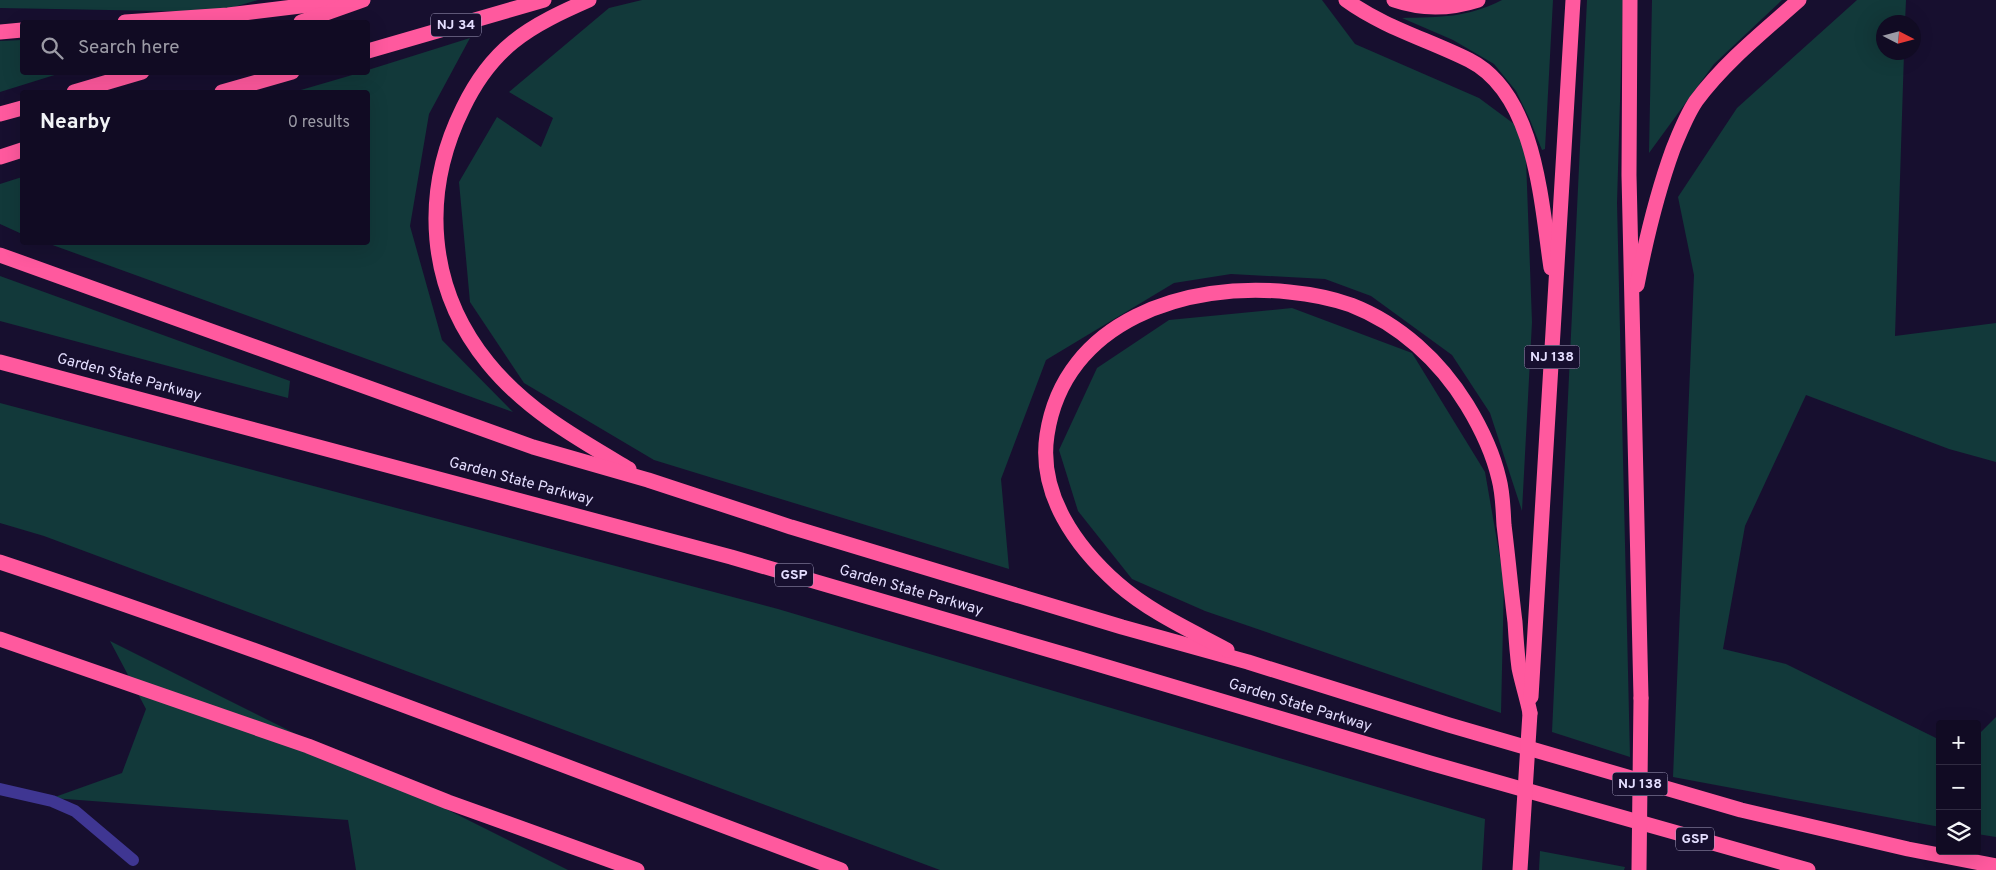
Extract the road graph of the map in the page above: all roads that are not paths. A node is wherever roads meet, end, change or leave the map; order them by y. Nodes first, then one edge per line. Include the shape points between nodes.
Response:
1 (350, 0) edge
2 (363, 0) edge
3 (544, 0) edge
4 (589, 0) edge
5 (1346, 0) edge
6 (1394, 0) edge
7 (1478, 0) edge
8 (1573, 0) edge
9 (1630, 0) edge
10 (1799, 0) edge
11 (154, 20) edge
12 (307, 20) edge
13 (20, 30) edge
14 (0, 32) edge
15 (370, 50) edge
16 (132, 75) edge
17 (282, 75) edge
18 (81, 90) edge
19 (229, 90) edge
20 (20, 109) edge
21 (0, 114) edge
22 (20, 151) edge
23 (0, 157) edge
24 (0, 255) edge
25 (1555, 301) junction
26 (1632, 311) junction
27 (0, 362) edge
28 (648, 480) junction
29 (0, 562) edge
30 (0, 637) edge
31 (1248, 662) junction
32 (1530, 713) junction
33 (0, 789) edge
34 (133, 860) dead end
35 (1996, 866) edge
36 (637, 870) edge
37 (841, 870) edge
38 (1520, 870) edge
39 (1639, 870) edge
40 (1808, 870) edge

1 - 11 highway via 228,15
2 - 12 highway
3 - 15 highway, NJ 34
4 - 28 highway via 513,41 468,98 451,132 440,171 437,242 456,313 500,378 560,429
5 - 25 highway via 1368,14 1470,61 1493,78 1507,96 1523,127 1536,165
6 - 7 highway via 1440,8
8 - 25 highway, NJ 138
9 - 26 highway, NJ 138
10 - 26 highway via 1732,59 1686,118 1664,174
13 - 14 highway
16 - 18 highway
17 - 19 highway
20 - 21 highway
22 - 23 highway
24 - 28 highway via 533,447
25 - 32 highway, NJ 138
26 - 39 highway, NJ 138, bridge via 1641,698
27 - 40 highway, Garden State Parkway / GSP via 730,557 1430,763
28 - 31 highway via 790,527
29 - 37 highway via 263,654
30 - 36 highway via 308,746 448,802
31 - 32 highway via 1138,600 1098,565 1056,505 1047,471 1046,444 1049,420 1064,381 1090,348 1111,331 1131,318 1181,299 1242,290 1272,290 1328,298 1375,317 1426,353 1469,407 1487,441 1500,482 1519,668
31 - 35 highway via 1449,725 1741,810
32 - 38 highway, NJ 138, bridge
33 - 34 street via 52,801 75,811

